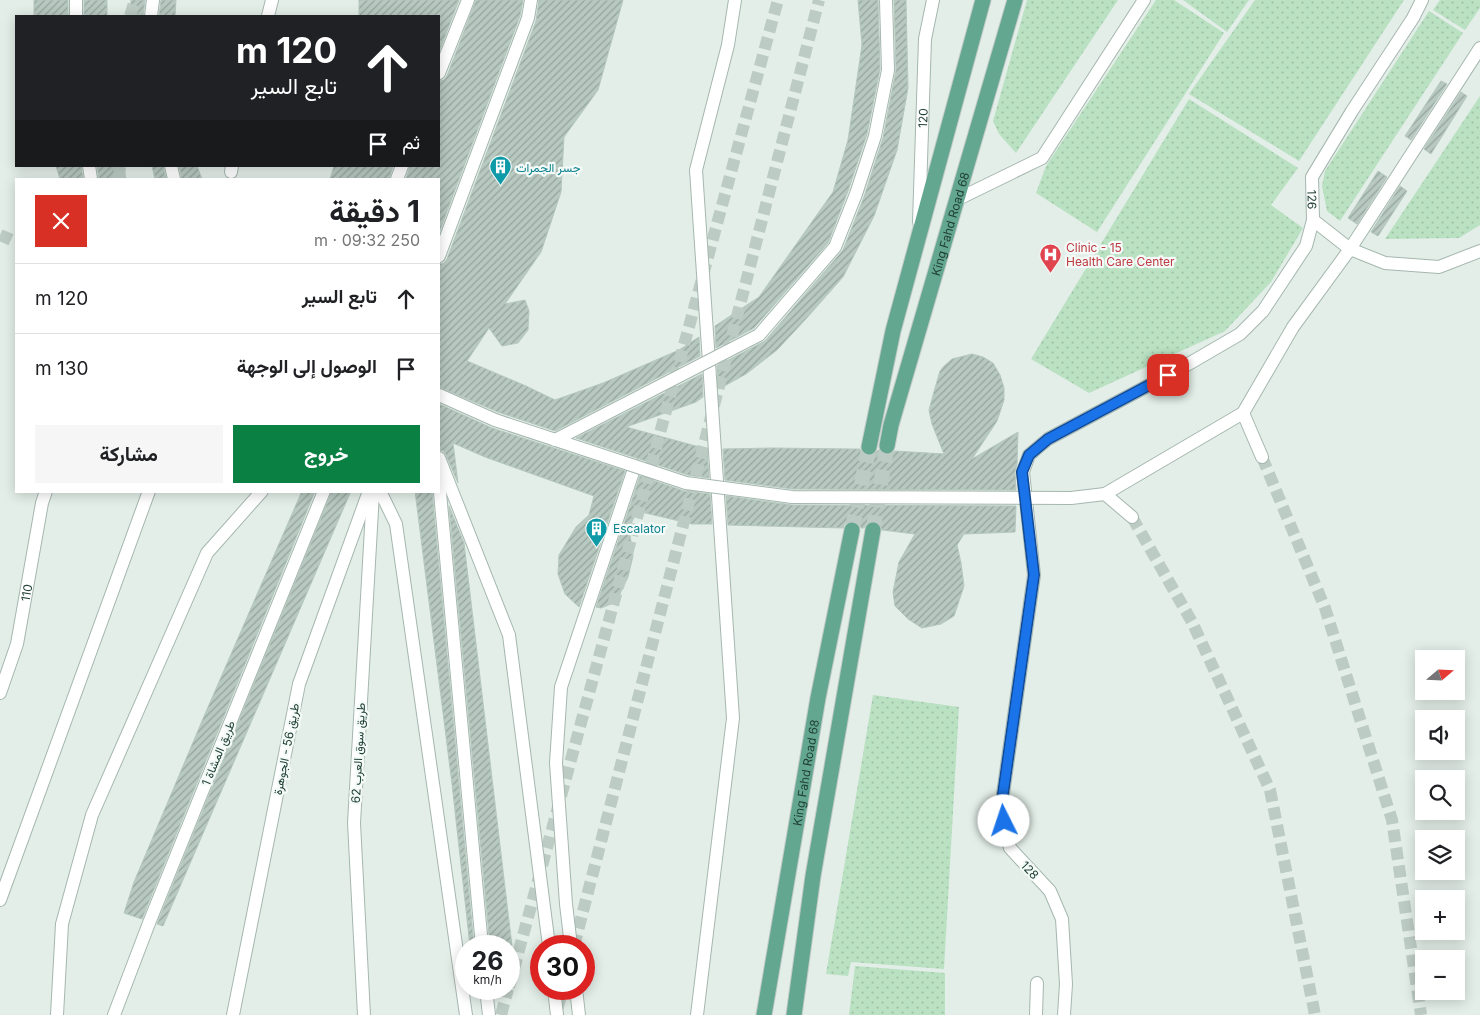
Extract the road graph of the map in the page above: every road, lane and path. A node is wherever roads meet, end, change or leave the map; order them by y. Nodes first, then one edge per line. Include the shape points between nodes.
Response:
1 (76, 0) edge
2 (153, 0) edge
3 (272, 0) edge
4 (468, 0) edge
5 (531, 0) edge
6 (735, 0) edge
7 (742, 0) edge
8 (886, 0) edge
9 (933, 0) edge
10 (983, 0) edge
11 (1015, 0) edge
12 (1144, 0) edge
13 (1422, 0) edge
14 (76, 15) edge
15 (151, 15) edge
16 (268, 15) edge
17 (728, 45) junction
18 (1480, 48) edge
19 (440, 70) edge
20 (956, 200) junction
21 (1313, 220) junction
22 (918, 237) junction
23 (1350, 249) junction
24 (1480, 252) edge
25 (440, 253) edge
26 (440, 396) edge
27 (1243, 413) junction
28 (555, 440) junction
29 (887, 446) tunnel mouth
30 (869, 447) tunnel mouth
31 (1262, 458) tunnel mouth
32 (440, 461) edge
33 (635, 466) junction
34 (45, 493) edge
35 (148, 493) edge
36 (260, 493) edge
37 (323, 493) edge
38 (368, 493) edge
39 (373, 493) edge
40 (381, 493) edge
41 (440, 493) edge
42 (1105, 494) junction
43 (1132, 517) tunnel mouth
44 (852, 530) tunnel mouth
45 (873, 530) tunnel mouth
46 (0, 693) edge
47 (0, 900) edge
48 (481, 935) edge
49 (548, 935) edge
50 (570, 935) edge
51 (1037, 983) dead end
52 (487, 1000) edge
53 (555, 1000) edge
54 (577, 1000) edge
55 (57, 1015) edge
56 (114, 1015) edge
57 (233, 1015) edge
58 (364, 1015) edge
59 (466, 1015) edge
60 (489, 1015) edge
61 (557, 1015) edge
62 (579, 1015) edge
63 (697, 1015) edge
64 (764, 1015) edge
65 (794, 1015) edge
66 (1036, 1015) edge
67 (1064, 1015) edge

1 - 14 street
2 - 15 street
3 - 16 street
4 - 19 street
5 - 25 street via 528,18
6 - 17 street
7 - 17 street
8 - 28 street, bridge via 888,70 875,136 835,247 759,335
9 - 22 street, 120 via 925,39
10 - 22 main road
11 - 20 main road, King Fahd Road 68
12 - 20 street via 1042,158
13 - 21 street, 126 via 1312,177
17 - 63 street via 696,170 733,718
18 - 23 street
20 - 29 main road, King Fahd Road 68
21 - 23 street, 126
21 - 67 street, 128 via 1306,246 1263,311 1240,334 1048,439 1029,455 1022,472 1034,575 1001,808 1010,848 1050,891 1062,919 1066,984
22 - 30 main road via 893,331
23 - 24 street, 126 via 1385,263 1438,266
23 - 27 street via 1293,327
26 - 28 street, bridge via 495,420
27 - 31 street
27 - 42 street
28 - 33 street, bridge
32 - 49 street via 509,635
33 - 42 street, bridge via 686,483 792,497 1071,498
33 - 50 street via 561,687 556,763
34 - 46 street, 110 via 17,644
35 - 47 street
36 - 55 street via 207,554 92,816 62,924
37 - 56 street, طريق المشاة 1
38 - 57 street, طريق 56 - الجوهرة via 299,684
39 - 58 street, طريق سوق العرب 62 via 354,823
40 - 59 street via 396,524
41 - 48 street
42 - 43 street
44 - 64 main road, King Fahd Road 68 via 818,698
45 - 65 main road, King Fahd Road 68 via 813,876
51 - 66 street
52 - 60 street
53 - 61 street
54 - 62 street

